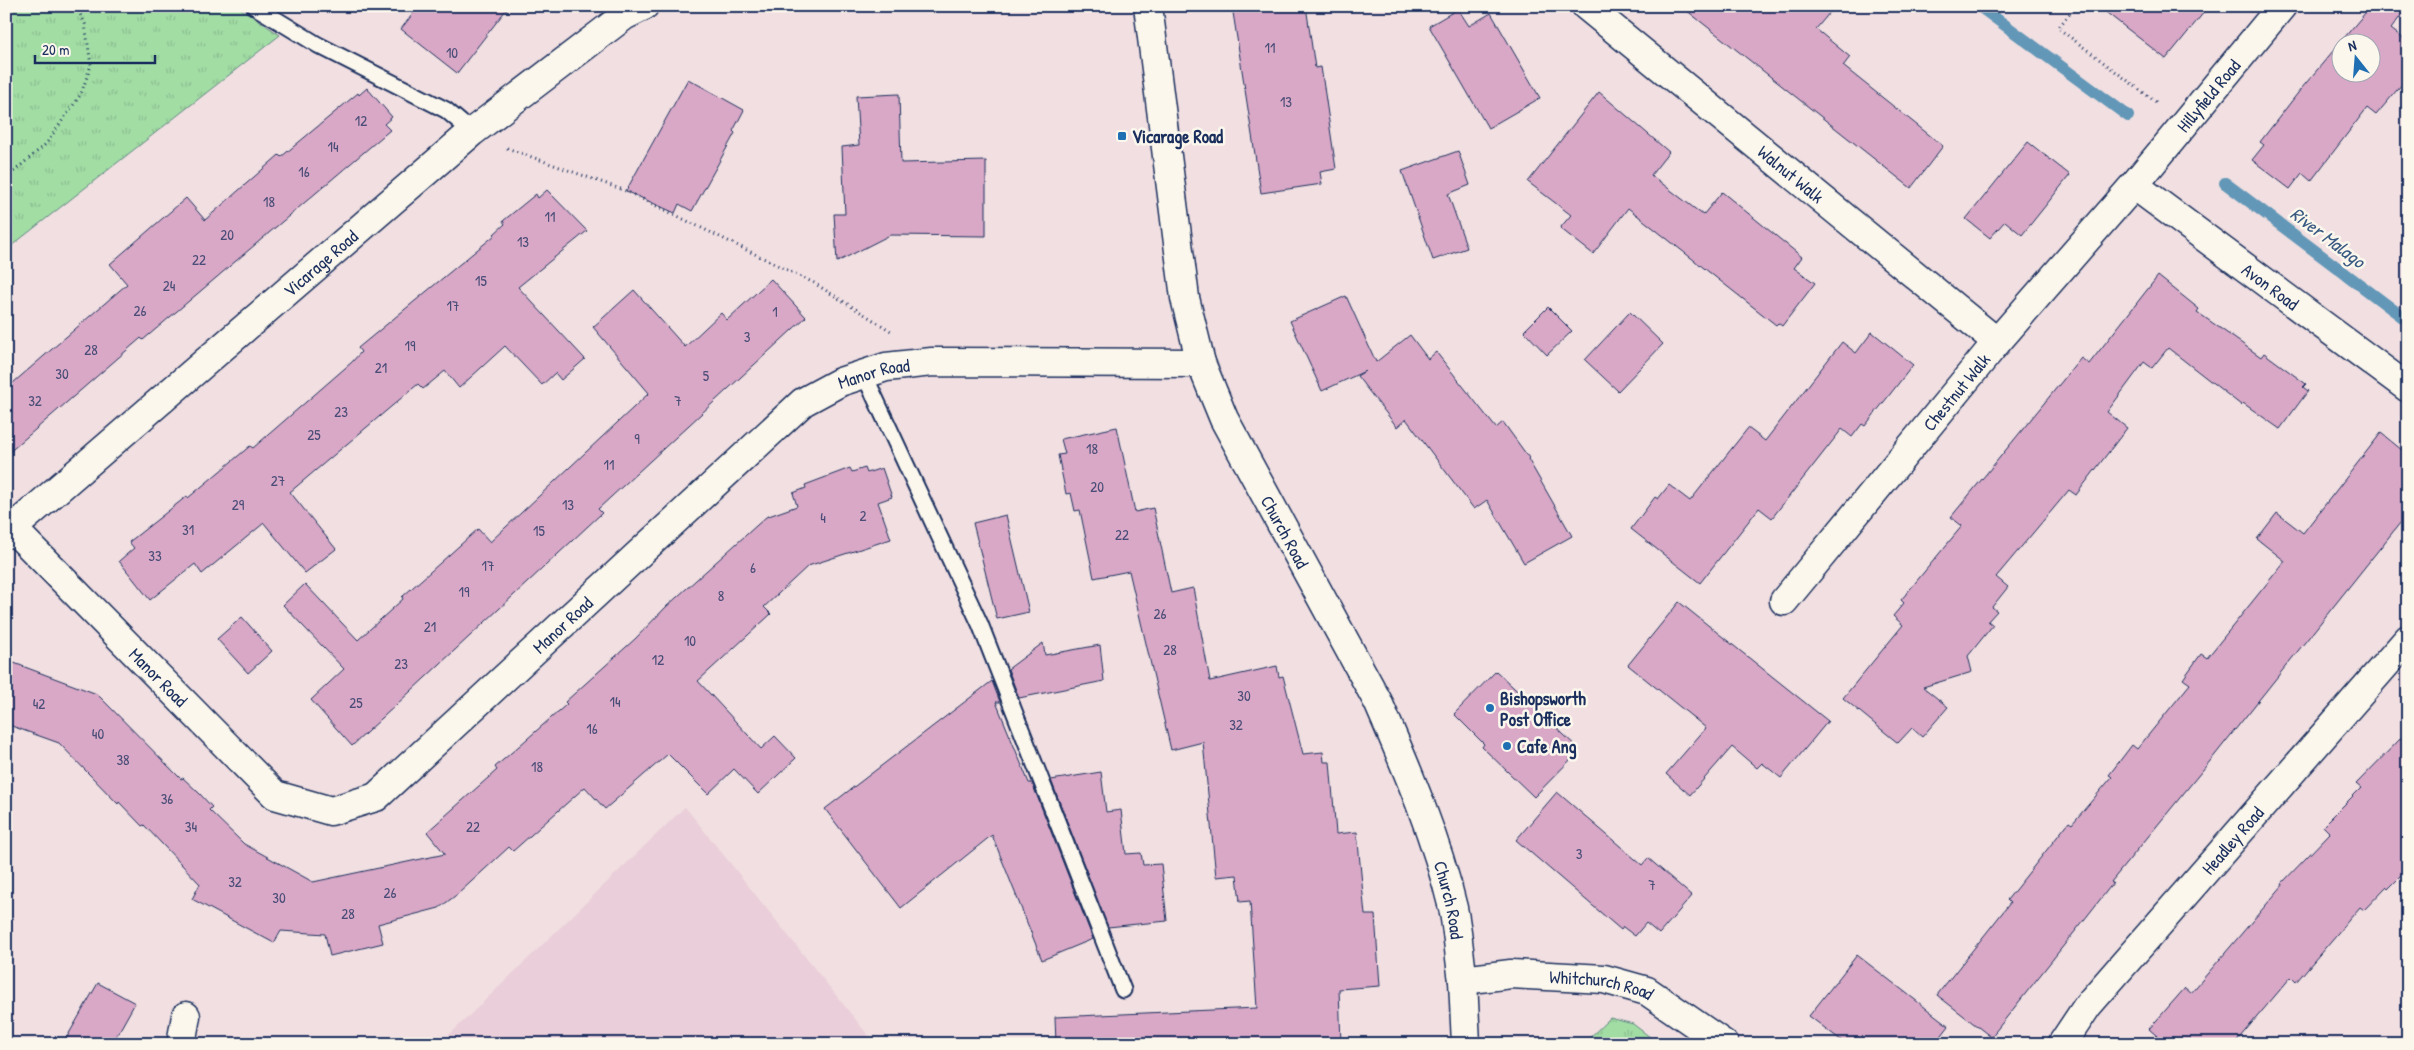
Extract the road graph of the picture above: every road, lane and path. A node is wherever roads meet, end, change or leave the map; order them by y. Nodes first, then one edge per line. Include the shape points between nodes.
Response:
1 (76, 6) edge
2 (254, 6) edge
3 (644, 6) edge
4 (1148, 6) edge
5 (1586, 6) edge
6 (2076, 6) edge
7 (2282, 6) edge
8 (2184, 124) junction
9 (472, 132) junction
10 (6, 178) edge
11 (2134, 185) junction
12 (1997, 342) junction
13 (1201, 363) junction
14 (912, 364) junction
15 (864, 374) junction
16 (2408, 388) edge
17 (9, 531) edge
18 (1784, 601) dead end
19 (2408, 639) edge
20 (1463, 980) junction
21 (1123, 990) dead end
22 (186, 1016) dead end
23 (181, 1044) edge
24 (1466, 1044) edge
25 (1724, 1044) edge
26 (2062, 1044) edge

1 - 10 path via 85,24 91,65 81,94 46,144
2 - 9 lane via 318,45 446,110
3 - 9 street, Vicarage Road via 624,16
4 - 13 street, Church Road via 1185,298
5 - 12 street, Walnut Walk
6 - 8 path via 2058,28
7 - 8 street, Hillyfield Road
8 - 11 street, Hillyfield Road
9 - 14 path via 517,153 626,191 814,283 892,331
9 - 17 street, Vicarage Road
11 - 12 street, Chestnut Walk
11 - 16 street, Avon Road
12 - 18 street, Chestnut Walk
13 - 14 street, Manor Road
13 - 20 street, Church Road via 1224,419 1378,702 1399,750 1434,840 1447,886
14 - 15 street, Manor Road
15 - 17 street, Manor Road via 840,382 803,402 376,797 331,811 275,795
15 - 21 lane via 980,624
19 - 26 street, Headley Road via 2088,1005
20 - 24 street, Church Road
20 - 25 street, Whitchurch Road via 1511,974 1604,979 1647,991
22 - 23 street

